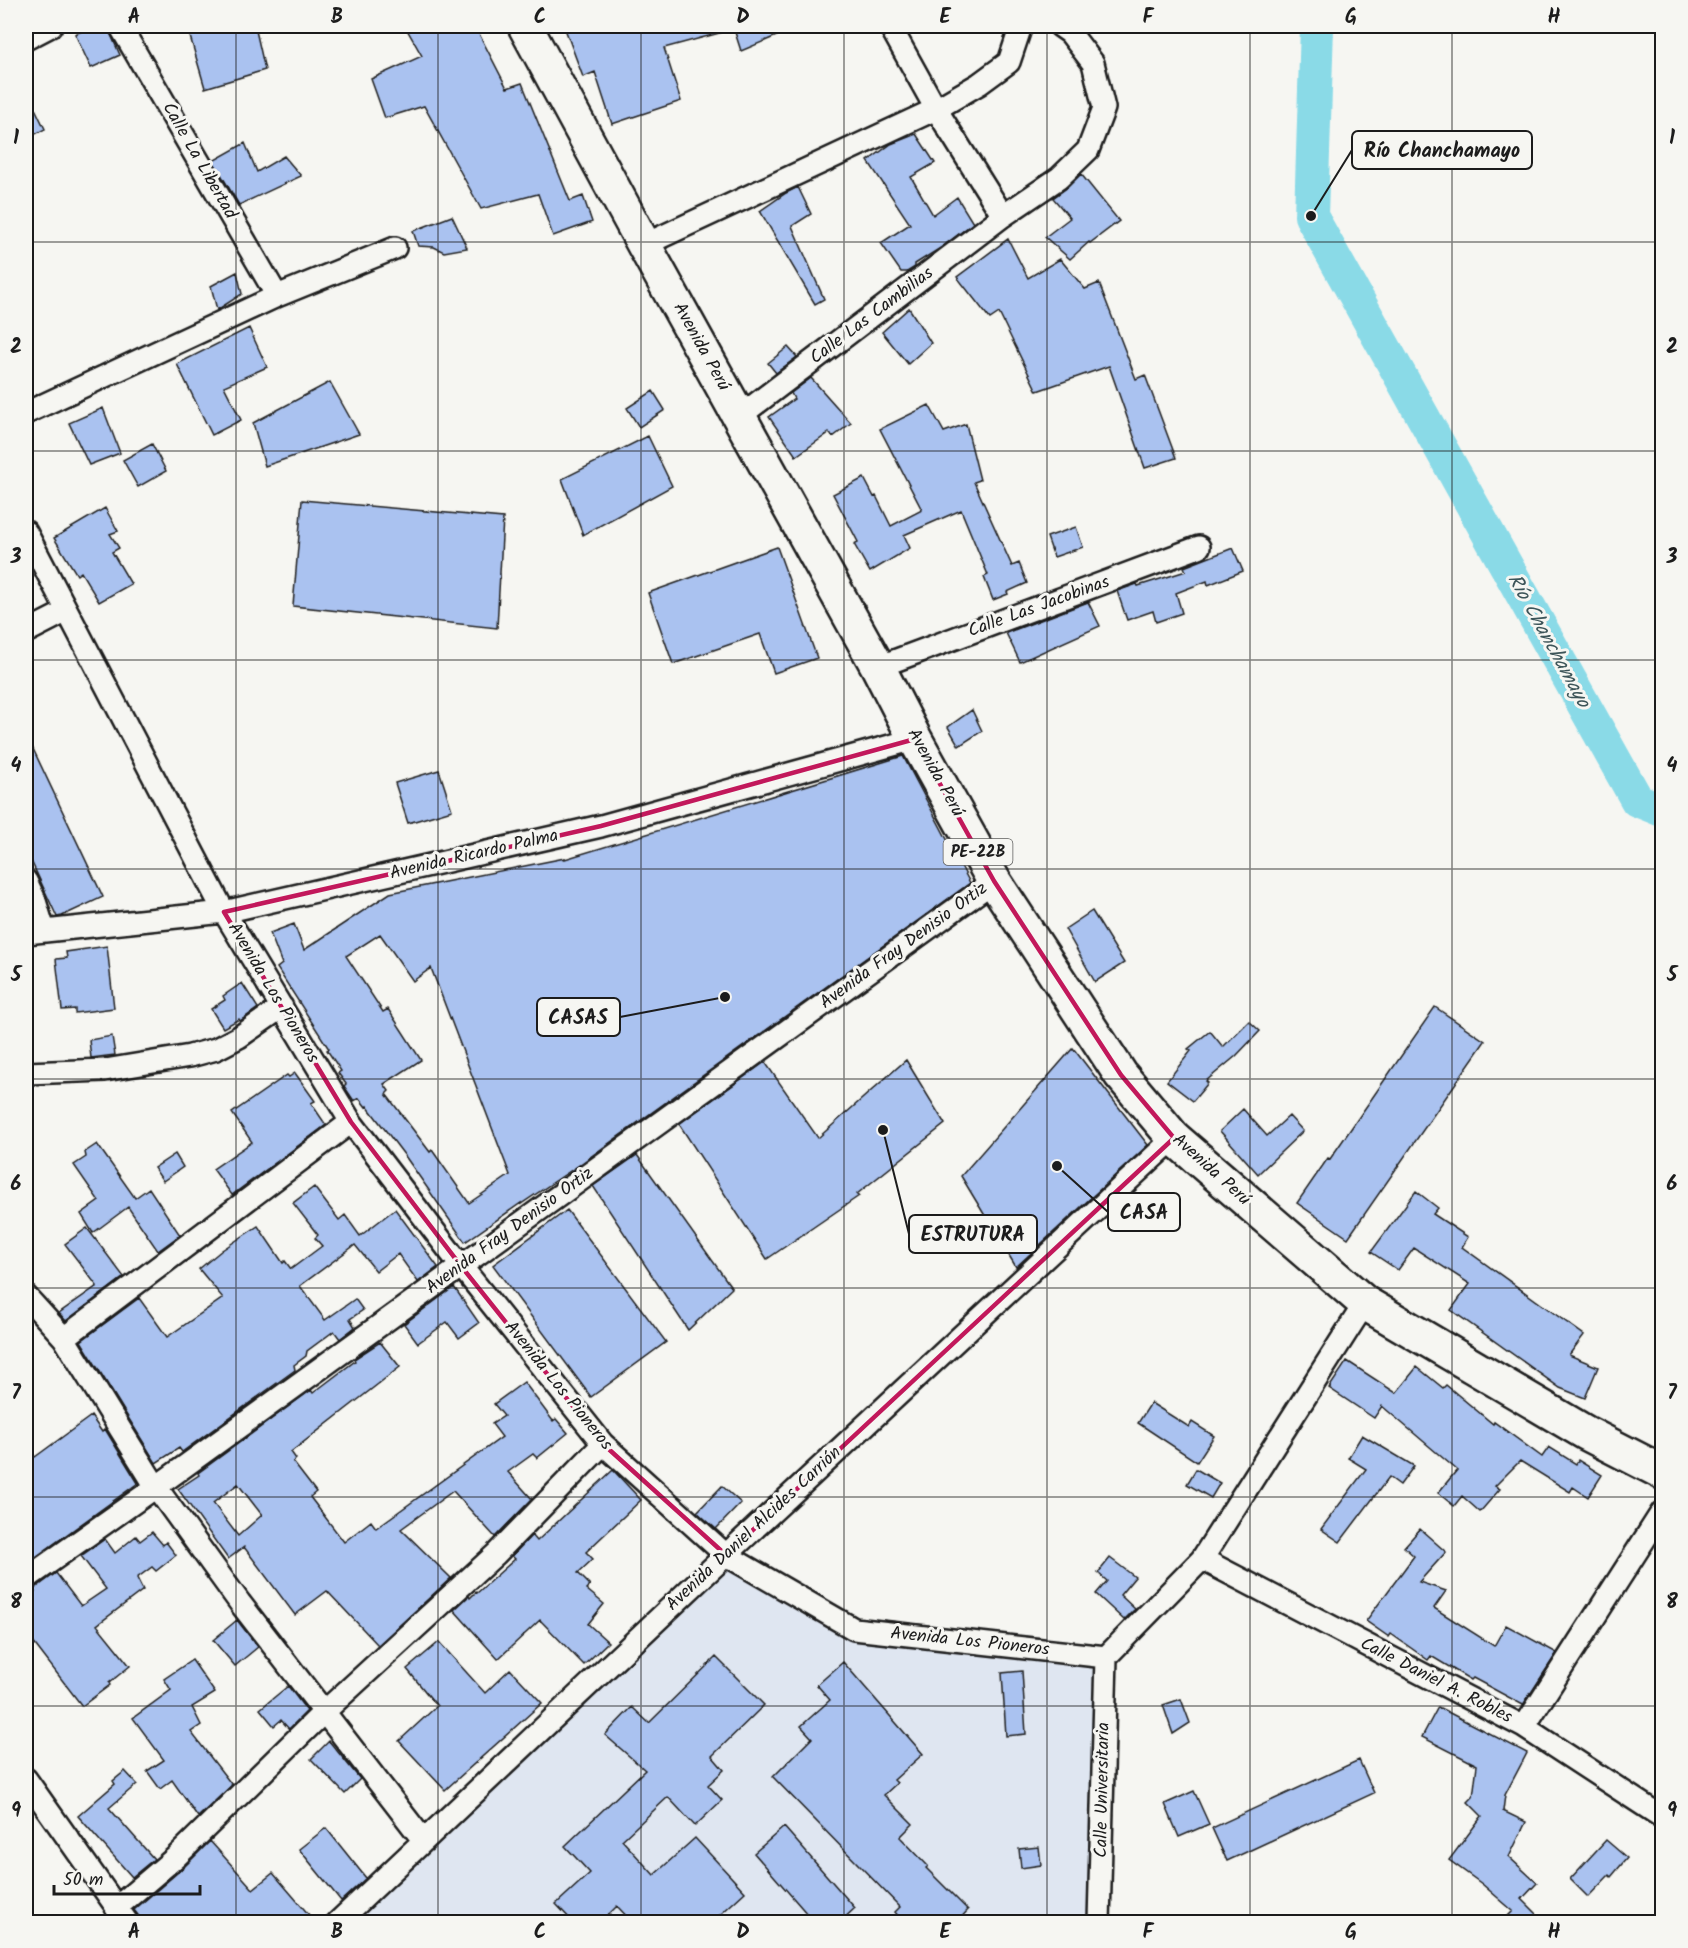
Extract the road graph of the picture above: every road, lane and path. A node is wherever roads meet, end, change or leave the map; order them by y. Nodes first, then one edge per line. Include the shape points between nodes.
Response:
1 (51, 26) edge
2 (120, 26) edge
3 (525, 26) edge
4 (890, 26) edge
5 (1021, 26) edge
6 (1060, 26) edge
7 (26, 39) edge
8 (936, 109) junction
9 (1004, 216) junction
10 (644, 244) junction
11 (394, 248) dead end
12 (277, 296) junction
13 (26, 413) edge
14 (740, 416) junction
15 (26, 532) edge
16 (1199, 547) dead end
17 (67, 611) junction
18 (26, 632) edge
19 (878, 667) junction
20 (915, 739) junction
21 (26, 881) edge
22 (994, 881) junction
23 (224, 912) junction
24 (35, 932) edge
25 (282, 1007) junction
26 (26, 1073) edge
27 (351, 1122) junction
28 (1174, 1138) junction
29 (461, 1266) junction
30 (26, 1296) edge
31 (1365, 1303) junction
32 (64, 1338) junction
33 (603, 1444) junction
34 (1662, 1472) edge
35 (156, 1487) junction
36 (1662, 1512) edge
37 (726, 1555) junction
38 (1202, 1559) junction
39 (26, 1579) edge
40 (1106, 1656) junction
41 (324, 1712) junction
42 (1524, 1727) junction
43 (26, 1779) edge
44 (1662, 1817) edge
45 (424, 1841) junction
46 (121, 1915) edge
47 (338, 1923) edge
48 (1099, 1923) edge

1 - 7 street
2 - 12 street, Calle La Libertad
3 - 10 highway, Avenida Perú / PE-22B
4 - 8 street
5 - 8 street via 1009,62
6 - 9 street, Calle Las Cambilias via 1093,63 1104,108 1088,150 1059,178
8 - 9 street
8 - 10 street
9 - 14 street, Calle Las Cambilias
10 - 14 highway, Avenida Perú / PE-22B
11 - 12 street
12 - 13 street
14 - 19 highway, Avenida Perú / PE-22B
15 - 17 street, Avenida Los Pioneros
16 - 19 street, Calle Las Jacobinas
17 - 18 street
17 - 23 street, Avenida Los Pioneros
19 - 20 highway, Avenida Perú / PE-22B
20 - 22 highway, Avenida Perú / PE-22B
20 - 23 street, Avenida Ricardo Palma via 601,826
21 - 24 street via 34,898
22 - 28 highway, Avenida Perú / PE-22B via 1121,1075
22 - 29 street, Avenida Fray Denisio Ortiz
23 - 24 street, Avenida Ricardo Palma
23 - 25 street, Avenida Los Pioneros
25 - 26 street via 239,1037 190,1056 105,1070
25 - 27 street, Avenida Los Pioneros
27 - 29 street, Avenida Los Pioneros
27 - 32 street
28 - 31 highway, Avenida Perú / PE-22B
28 - 37 street, Avenida Daniel Alcides Carrión
29 - 33 street, Avenida Los Pioneros
29 - 35 street, Avenida Fray Denisio Ortiz
30 - 32 street
31 - 34 highway, Avenida Perú / PE-22B via 1586,1433
31 - 38 street
32 - 35 street
33 - 37 street, Avenida Los Pioneros
33 - 41 street via 496,1554
35 - 39 street, Avenida Fray Denisio Ortiz
35 - 41 street
36 - 42 street
37 - 40 street, Avenida Los Pioneros via 854,1629
37 - 45 street, Avenida Daniel Alcides Carrión
38 - 40 street
38 - 42 street, Calle Daniel A. Robles
40 - 48 street, Calle Universitaria
41 - 45 street
41 - 46 street
42 - 44 street, Calle Daniel A. Robles
43 - 46 street
45 - 47 street, Avenida Daniel Alcides Carrión

